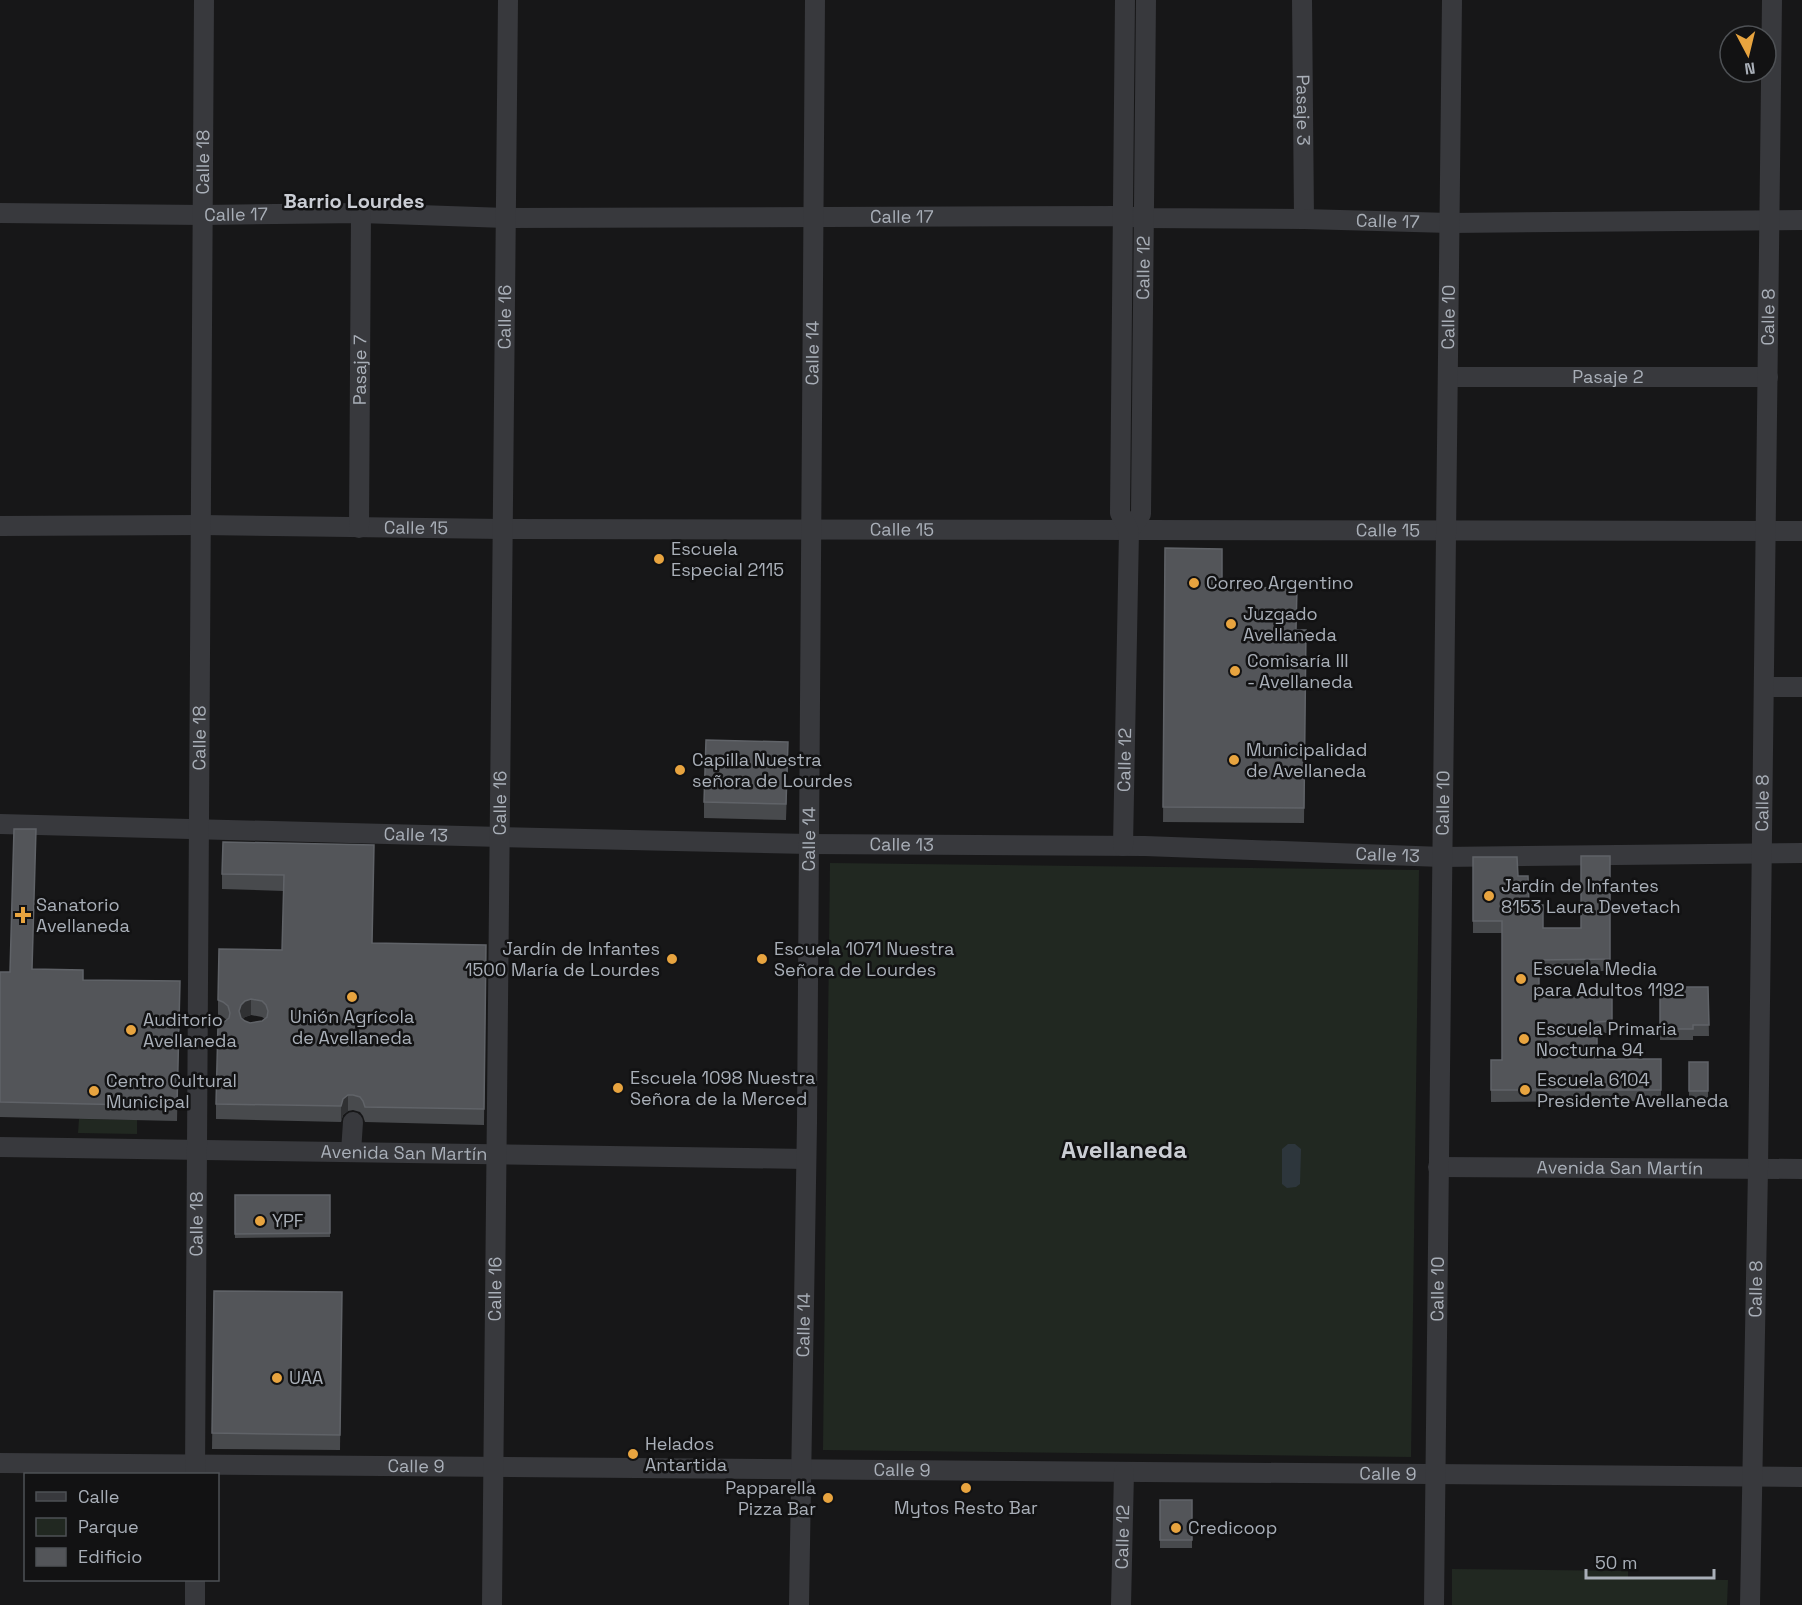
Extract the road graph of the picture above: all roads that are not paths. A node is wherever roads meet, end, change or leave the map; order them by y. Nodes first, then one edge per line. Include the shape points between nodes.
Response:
1 (204, 0) edge
2 (508, 0) edge
3 (815, 0) edge
4 (1125, 0) edge
5 (1146, 0) edge
6 (1302, 0) edge
7 (1452, 0) edge
8 (1772, 0) edge
9 (0, 213) edge
10 (361, 213) junction
11 (203, 214) junction
12 (1123, 216) junction
13 (506, 218) junction
14 (813, 218) junction
15 (1143, 218) junction
16 (1304, 219) junction
17 (1770, 219) junction
18 (1802, 220) edge
19 (1450, 223) junction
20 (1449, 377) junction
21 (1768, 377) junction
22 (201, 525) junction
23 (0, 526) edge
24 (359, 528) junction
25 (503, 529) junction
26 (811, 530) junction
27 (1129, 531) junction
28 (1447, 531) junction
29 (1767, 531) junction
30 (1802, 531) edge
31 (1765, 687) junction
32 (1802, 687) edge
33 (0, 824) edge
34 (199, 829) junction
35 (501, 837) junction
36 (809, 844) junction
37 (1123, 846) junction
38 (1762, 853) junction
39 (1802, 853) edge
40 (1442, 857) junction
41 (198, 1028) junction
42 (218, 1028) edge
43 (353, 1122) dead end
44 (0, 1147) edge
45 (197, 1150) junction
46 (351, 1152) junction
47 (498, 1154) junction
48 (806, 1159) junction
49 (1438, 1167) junction
50 (1758, 1169) junction
51 (1802, 1169) edge
52 (0, 1462) edge
53 (494, 1467) junction
54 (195, 1470) edge
55 (800, 1470) junction
56 (1124, 1472) junction
57 (1434, 1473) junction
58 (1752, 1477) junction
59 (1802, 1477) edge
60 (195, 1581) edge
61 (195, 1605) edge
62 (492, 1605) edge
63 (799, 1605) edge
64 (1121, 1605) edge
65 (1434, 1605) edge
66 (1750, 1605) edge

1 - 11 street, Calle 18
2 - 13 street, Calle 16
3 - 14 street, Calle 14
4 - 12 street, Calle 12
5 - 15 street, Calle 12
6 - 16 street, Pasaje 3
7 - 19 street, Calle 10
8 - 17 street, Calle 8
9 - 11 street, Calle 17
10 - 11 street, Calle 17
10 - 13 street, Calle 17
10 - 24 street, Pasaje 7
11 - 22 street, Calle 18
12 - 14 street, Calle 17
12 - 15 street, Calle 17
12 - 27 street, Calle 12 via 1120,513
13 - 14 street, Calle 17
13 - 25 street, Calle 16
14 - 26 street, Calle 14
15 - 16 street, Calle 17
15 - 27 street, Calle 12 via 1141,514
16 - 19 street, Calle 17
17 - 18 street, Calle 17
17 - 19 street, Calle 17
17 - 21 street, Calle 8
19 - 20 street, Calle 10
20 - 21 street, Pasaje 2
20 - 28 street, Calle 10
21 - 29 street, Calle 8
22 - 23 street, Calle 15
22 - 24 street, Calle 15
22 - 34 street, Calle 18
24 - 25 street, Calle 15
25 - 26 street, Calle 15
25 - 35 street, Calle 16
26 - 27 street, Calle 15
26 - 36 street, Calle 14
27 - 28 street, Calle 15
27 - 37 street, Calle 12
28 - 29 street, Calle 15
28 - 40 street, Calle 10
29 - 30 street, Calle 15
29 - 31 street, Calle 8
31 - 32 street
31 - 38 street, Calle 8
33 - 34 street, Calle 13
34 - 35 street, Calle 13
34 - 41 street, Calle 18
35 - 36 street, Calle 13
35 - 47 street, Calle 16
36 - 37 street, Calle 13
36 - 48 street, Calle 14
37 - 40 street, Calle 13
38 - 39 street, Calle 13
38 - 40 street, Calle 13
38 - 50 street, Calle 8
40 - 49 street, Calle 10
41 - 42 street
41 - 45 street, Calle 18
43 - 46 street
44 - 45 street, Avenida San Martín
45 - 46 street, Avenida San Martín
45 - 54 street, Calle 18
46 - 47 street, Avenida San Martín
47 - 48 street, Avenida San Martín
47 - 53 street, Calle 16
48 - 55 street, Calle 14
49 - 50 street, Avenida San Martín
49 - 57 street, Calle 10
50 - 51 street, Avenida San Martín
50 - 58 street, Calle 8
52 - 54 street, Calle 9
53 - 54 street, Calle 9
53 - 55 street, Calle 9
53 - 62 street, Calle 16
55 - 56 street, Calle 9
55 - 63 street, Calle 14
56 - 57 street, Calle 9
56 - 64 street, Calle 12
57 - 58 street, Calle 9
57 - 65 street, Calle 10
58 - 59 street, Calle 9
58 - 66 street, Calle 8
60 - 61 street

